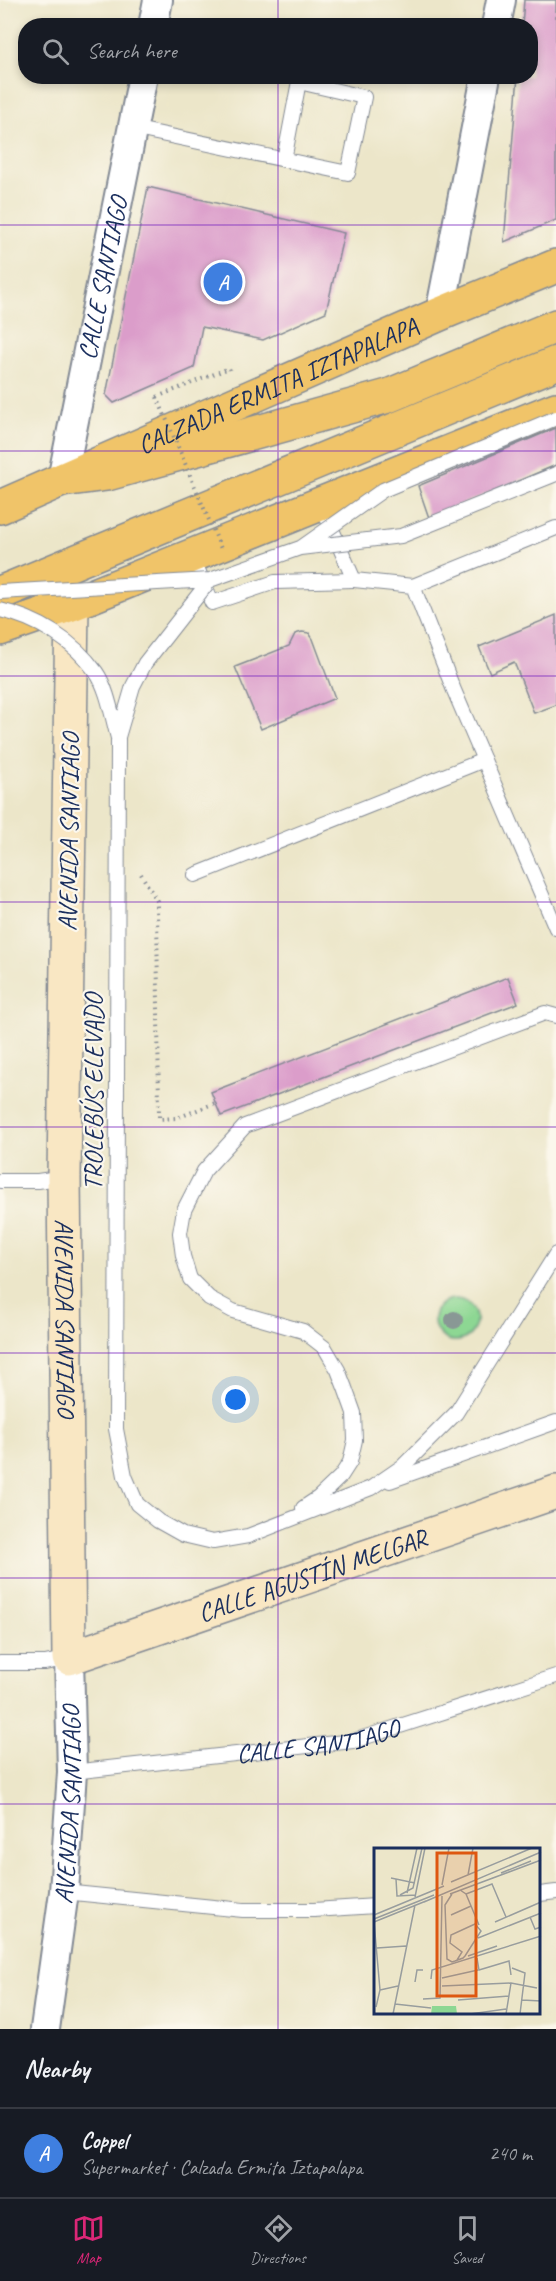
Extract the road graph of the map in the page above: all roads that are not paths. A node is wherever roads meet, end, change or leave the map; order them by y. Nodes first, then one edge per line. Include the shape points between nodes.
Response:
1 (158, 0) edge
2 (501, 0) edge
3 (155, 18) edge
4 (498, 18) edge
5 (141, 84) edge
6 (299, 84) edge
7 (318, 84) edge
8 (484, 84) edge
9 (132, 128) junction
10 (284, 160) junction
11 (556, 266) edge
12 (440, 315) junction
13 (556, 326) edge
14 (556, 363) edge
15 (556, 409) edge
16 (556, 418) edge
17 (556, 474) edge
18 (62, 480) junction
19 (322, 505) junction
20 (0, 507) edge
21 (556, 528) edge
22 (300, 548) junction
23 (208, 564) junction
24 (354, 580) junction
25 (413, 586) junction
26 (0, 593) edge
27 (72, 604) junction
28 (0, 610) edge
29 (0, 629) edge
30 (118, 738) junction
31 (484, 760) junction
32 (195, 875) dead end
33 (556, 928) edge
34 (556, 1016) edge
35 (64, 1177) junction
36 (0, 1181) edge
37 (556, 1254) edge
38 (556, 1422) edge
39 (371, 1488) junction
40 (556, 1492) edge
41 (278, 1523) junction
42 (69, 1658) junction
43 (0, 1663) edge
44 (556, 1676) edge
45 (72, 1772) junction
46 (64, 1892) junction
47 (556, 1892) edge
48 (541, 1894) edge
49 (374, 1906) edge
50 (45, 2029) edge

1 - 3 street
2 - 4 street
5 - 9 street, CALLE SANTIAGO
6 - 10 lane
7 - 10 lane via 364,97 348,173
8 - 12 street
9 - 10 lane
9 - 18 street, CALLE SANTIAGO
11 - 12 main road, CALZADA ERMITA IZTAPALAPA
12 - 18 main road, CALZADA ERMITA IZTAPALAPA
13 - 18 main road via 388,396 107,474
14 - 26 main road
15 - 19 main road
16 - 22 lane, bridge via 383,490
17 - 22 lane, bridge via 401,536
18 - 20 main road, CALZADA ERMITA IZTAPALAPA
19 - 23 main road
19 - 24 lane
21 - 25 lane
22 - 23 lane, bridge
23 - 24 lane via 212,603 275,582
23 - 26 lane, bridge
23 - 27 main road
23 - 30 lane, TROLEBÚS ELEVADO, bridge via 145,663
24 - 25 lane
25 - 31 lane
27 - 29 main road
27 - 35 street, AVENIDA SANTIAGO
28 - 30 lane, TROLEBÚS ELEVADO, bridge via 44,626 76,649 97,673
30 - 41 lane, TROLEBÚS ELEVADO via 116,1429 124,1476 137,1504 183,1535 213,1542 248,1536
31 - 32 lane
31 - 33 lane
34 - 41 lane, TROLEBÚS ELEVADO via 545,1013 245,1126 204,1171 184,1210 180,1233 190,1279 209,1298 233,1311 303,1331 325,1348 354,1413 355,1440 350,1462 341,1476 318,1498
35 - 36 lane
35 - 42 street, AVENIDA SANTIAGO
37 - 39 lane, TROLEBÚS ELEVADO via 456,1413 403,1466
38 - 39 lane
39 - 41 lane, TROLEBÚS ELEVADO
40 - 42 street, CALLE AGUSTÍN MELGAR
42 - 43 lane via 45,1663
42 - 45 street, AVENIDA SANTIAGO
44 - 45 lane, CALLE SANTIAGO via 353,1741
45 - 46 street, AVENIDA SANTIAGO
46 - 49 lane via 243,1910
46 - 50 street, AVENIDA SANTIAGO
47 - 48 lane

